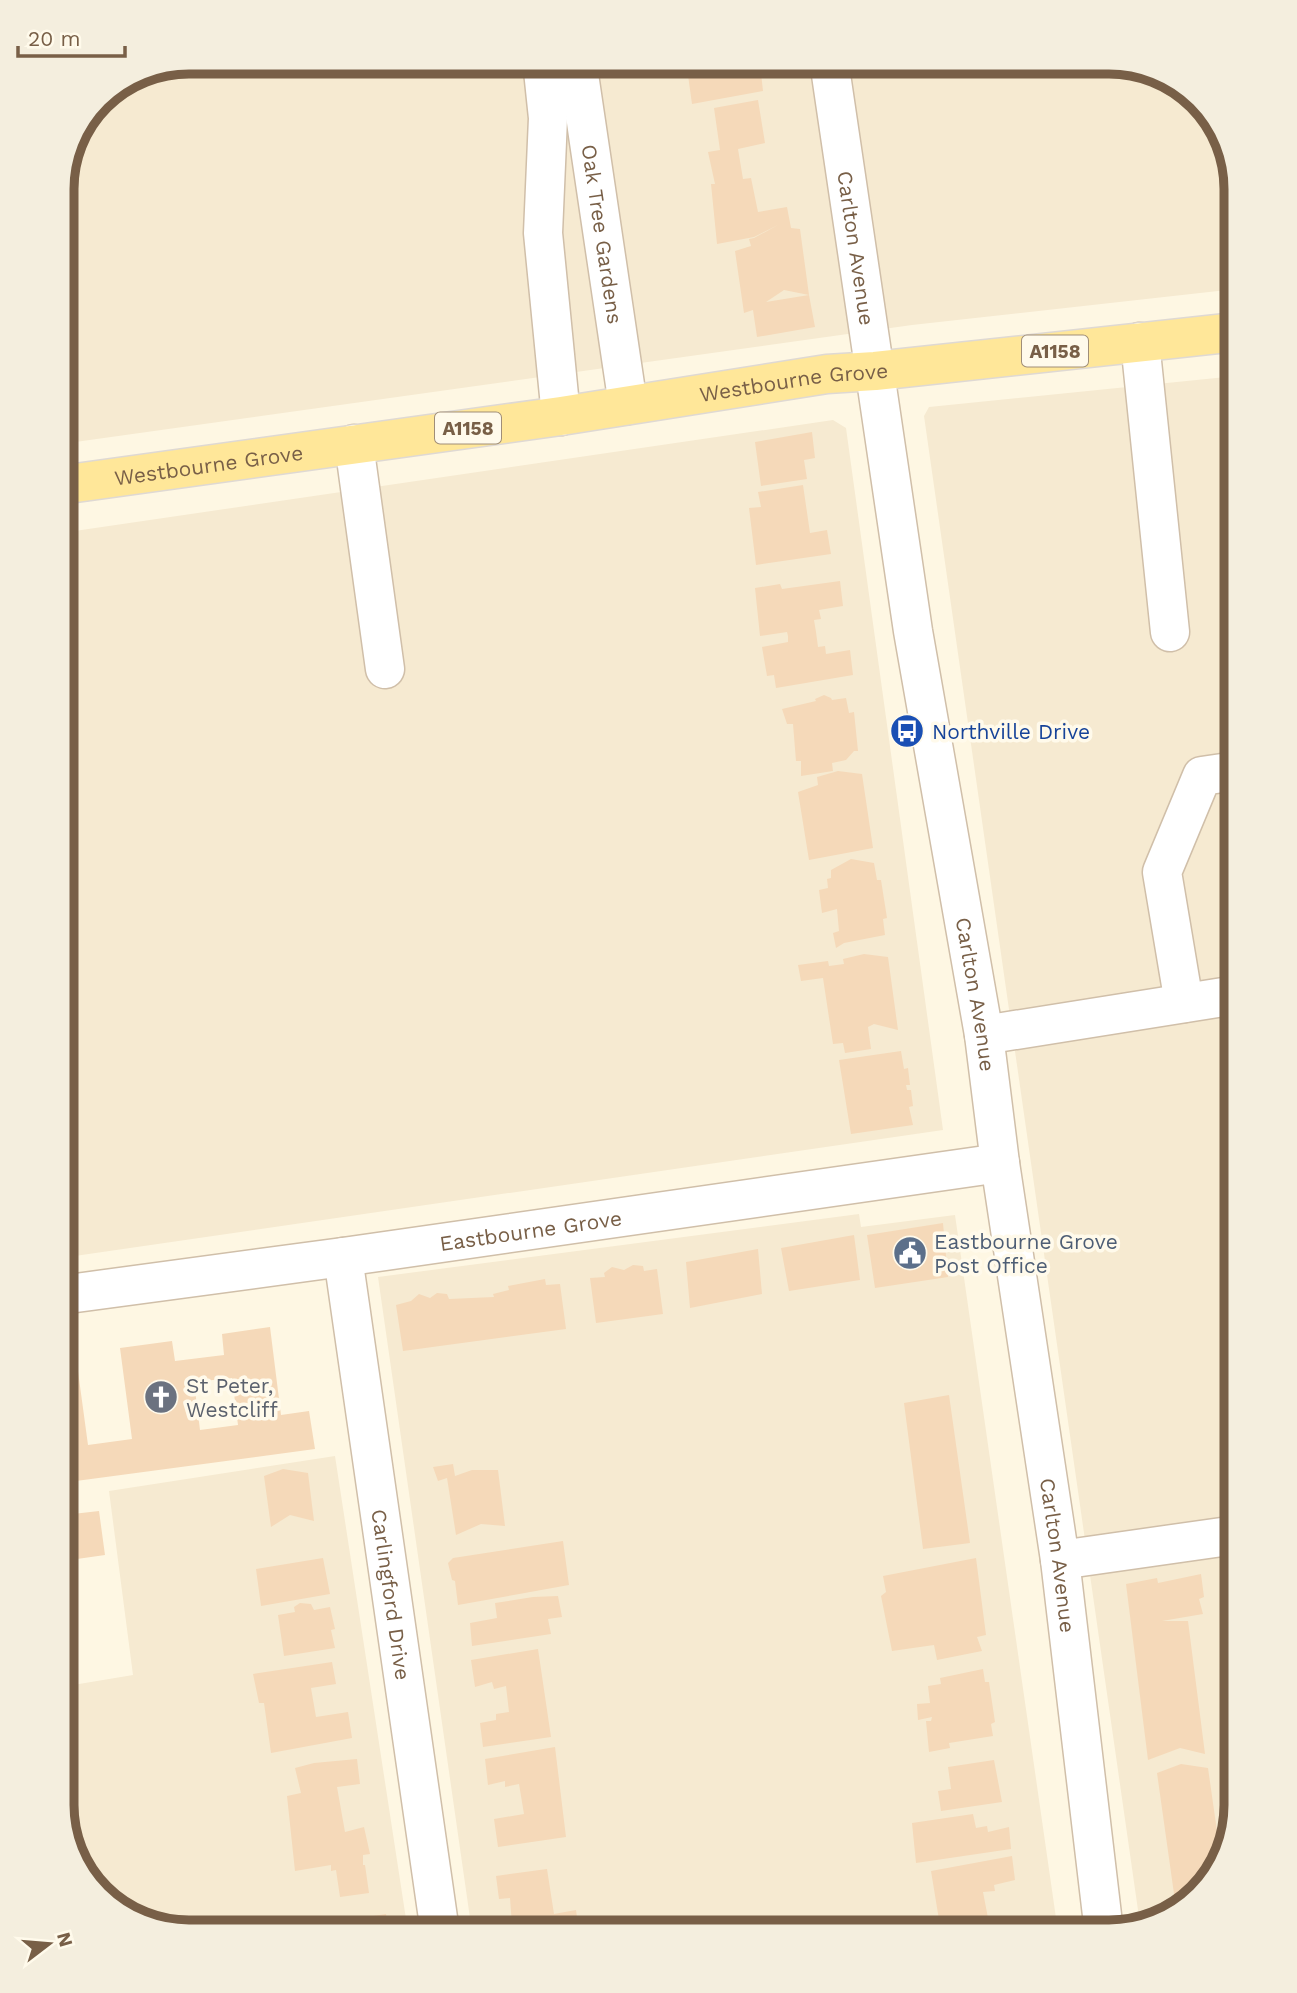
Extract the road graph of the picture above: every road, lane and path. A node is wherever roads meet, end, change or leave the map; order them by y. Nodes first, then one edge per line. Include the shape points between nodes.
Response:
1 (543, 74) edge
2 (579, 74) edge
3 (831, 74) edge
4 (1224, 332) edge
5 (1140, 342) junction
6 (874, 371) junction
7 (628, 405) junction
8 (561, 416) junction
9 (354, 444) junction
10 (74, 483) edge
11 (1170, 632) dead end
12 (385, 669) dead end
13 (1224, 773) edge
14 (1224, 997) edge
15 (1184, 1003) junction
16 (984, 1035) junction
17 (1000, 1163) junction
18 (343, 1257) junction
19 (74, 1293) edge
20 (1224, 1537) edge
21 (1060, 1560) junction
22 (438, 1919) edge
23 (1103, 1920) edge

1 - 8 street via 548,118 544,233
2 - 7 street, Oak Tree Gardens
3 - 6 street, Carlton Avenue
4 - 5 main road, Westbourne Grove / A1158
5 - 6 main road, Westbourne Grove / A1158
5 - 11 street
6 - 7 main road, Westbourne Grove / A1158
6 - 16 street, Carlton Avenue via 912,631
7 - 8 main road, Westbourne Grove / A1158
8 - 9 main road, Westbourne Grove / A1158
9 - 10 main road, Westbourne Grove / A1158
9 - 12 street
13 - 15 street via 1202,776 1162,872
14 - 15 street
15 - 16 street
16 - 17 street, Carlton Avenue
17 - 18 street, Eastbourne Grove
17 - 21 street, Carlton Avenue
18 - 19 street, Eastbourne Grove
18 - 22 street, Carlingford Drive
20 - 21 street
21 - 23 street, Carlton Avenue

